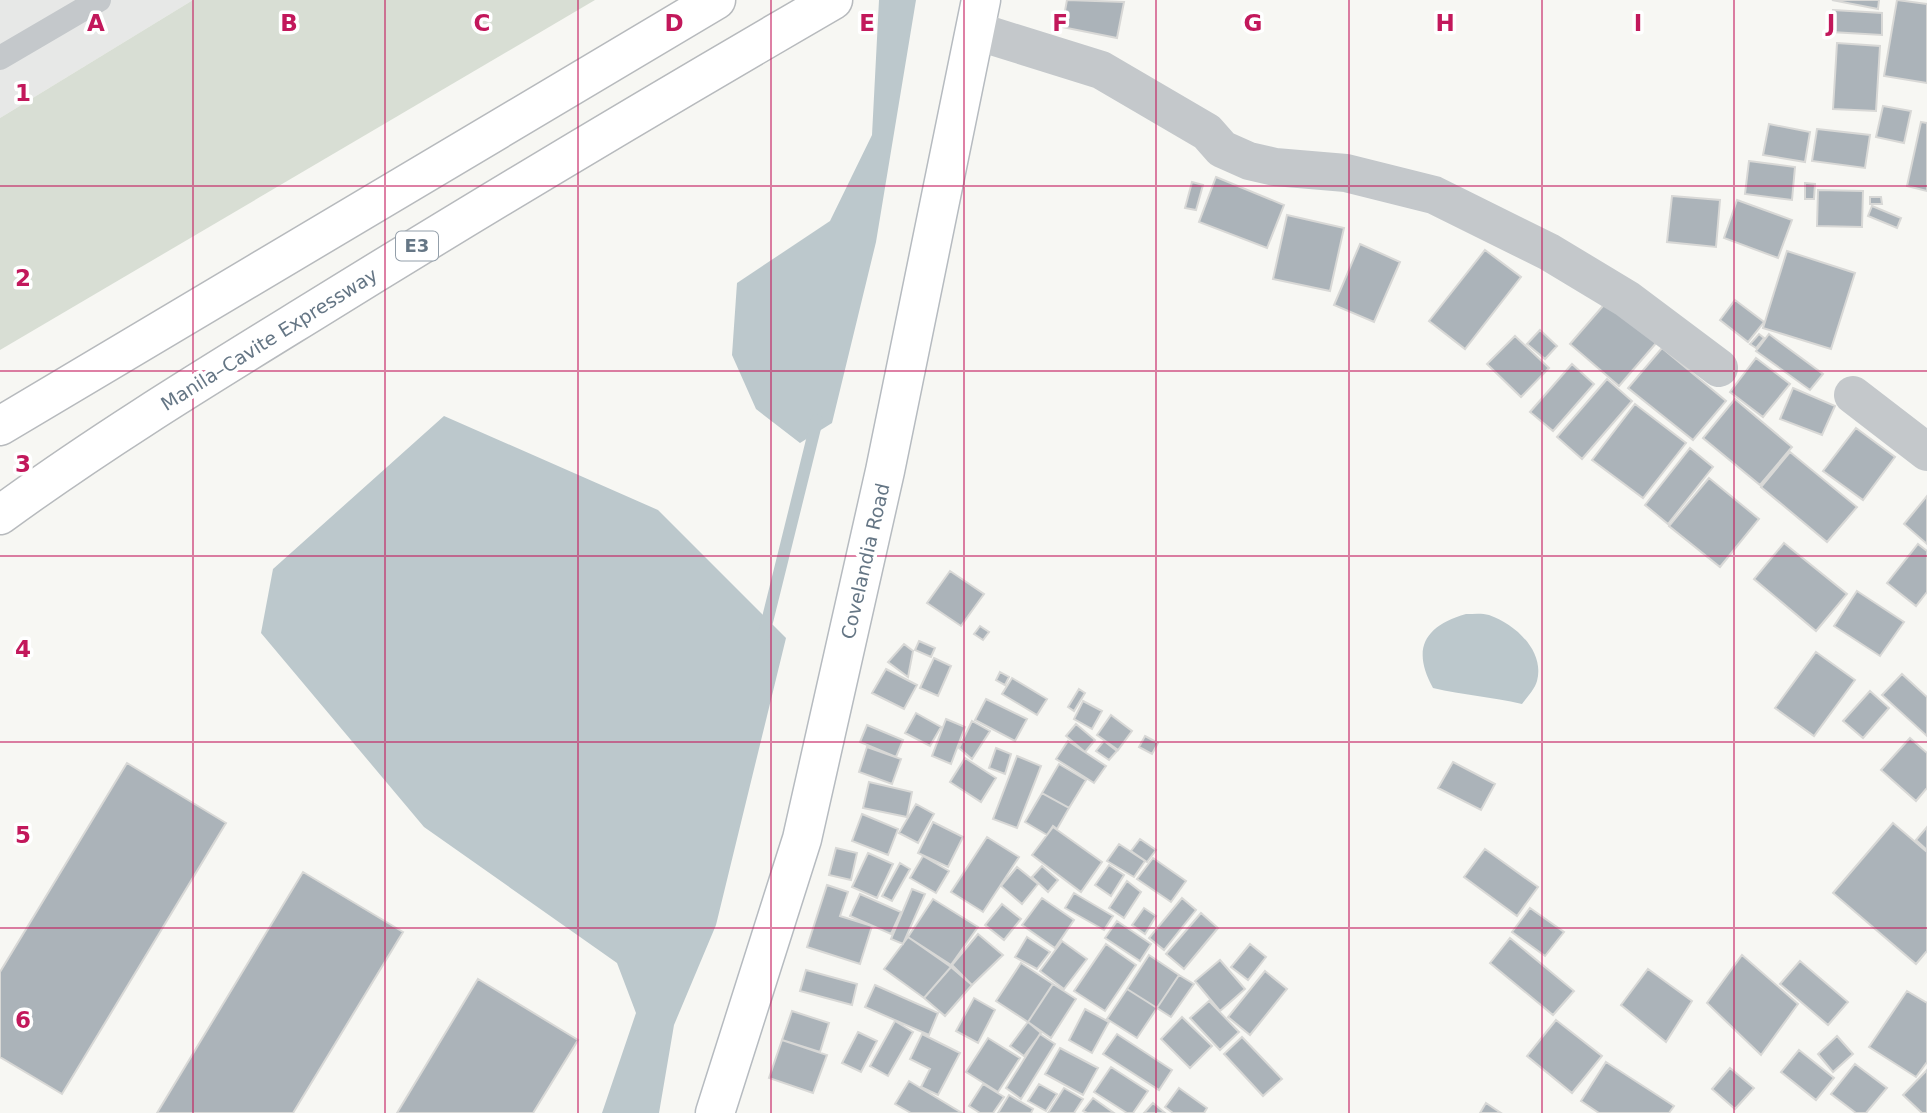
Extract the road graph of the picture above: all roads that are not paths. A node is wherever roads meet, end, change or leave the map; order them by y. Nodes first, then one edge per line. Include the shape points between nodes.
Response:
1 (99, 0) edge
2 (716, 0) edge
3 (833, 0) edge
4 (979, 16) edge
5 (0, 58) edge
6 (1719, 368) dead end
7 (1853, 394) dead end
8 (0, 426) edge
9 (1927, 452) edge
10 (0, 515) edge
11 (715, 1113) edge

1 - 5 lane
2 - 8 main road
3 - 10 main road, Manila–Cavite Expressway / E3 via 432,237
4 - 6 street via 1101,70 1207,132 1222,149 1249,161 1346,173 1434,195 1605,285
4 - 11 main road, Covelandia Road via 885,471 802,839
7 - 9 street

